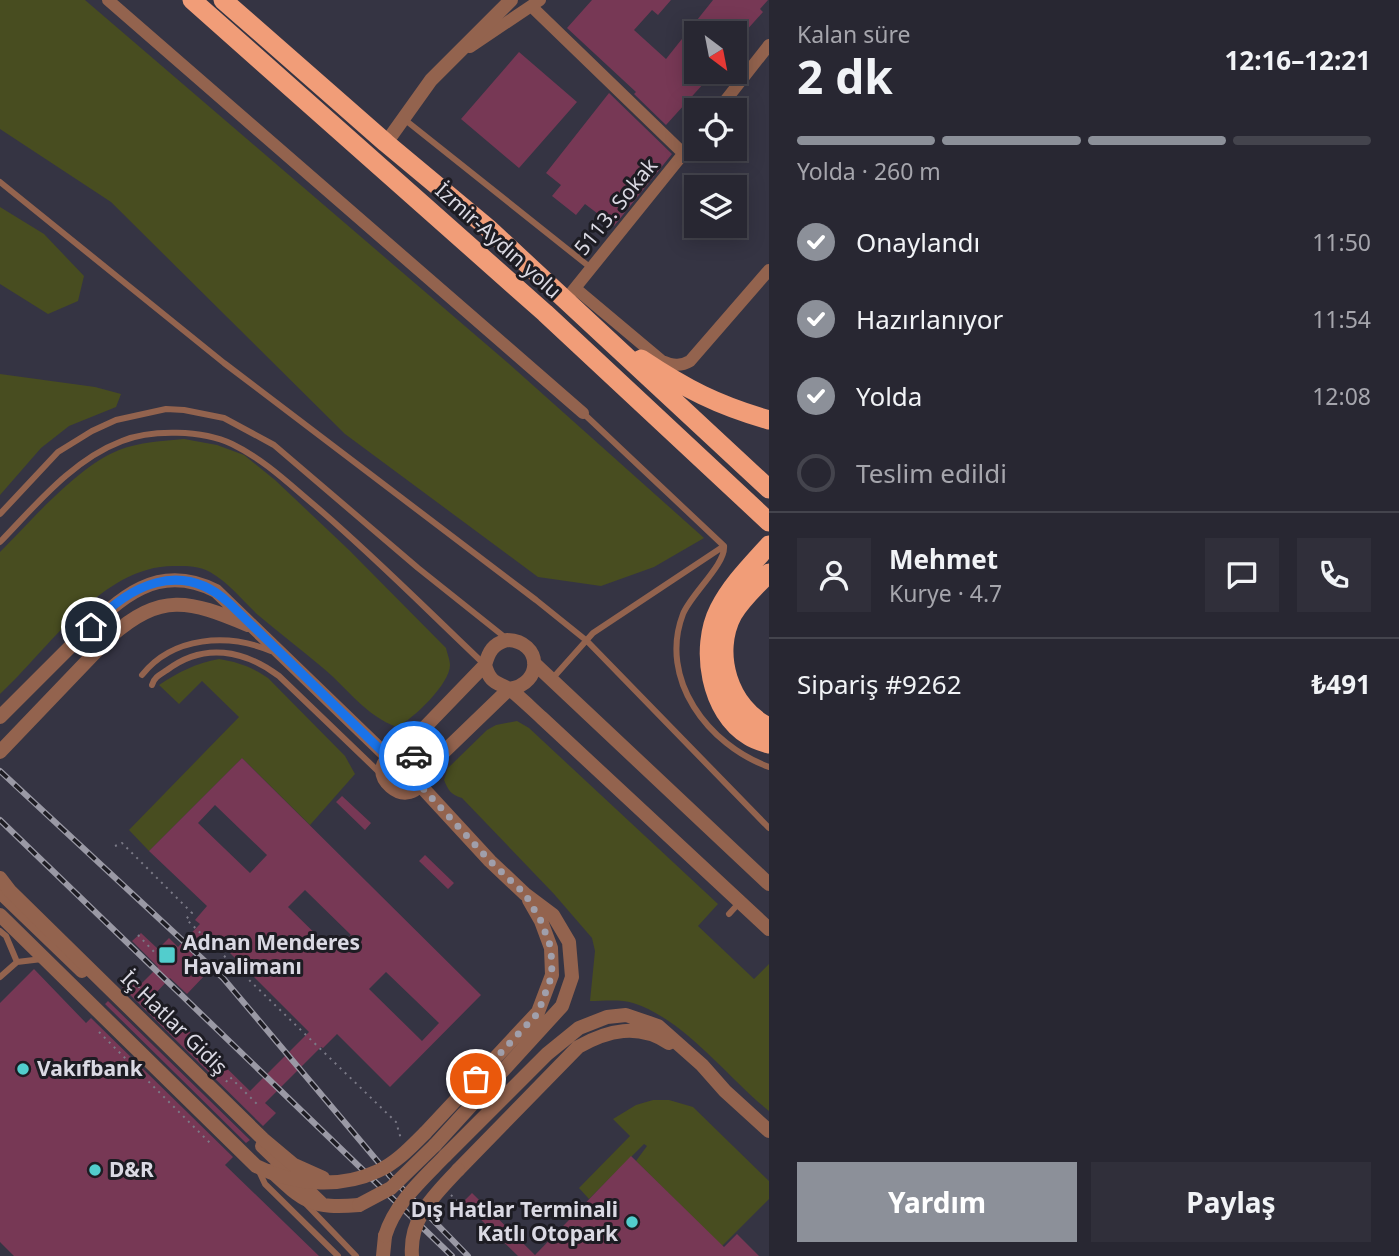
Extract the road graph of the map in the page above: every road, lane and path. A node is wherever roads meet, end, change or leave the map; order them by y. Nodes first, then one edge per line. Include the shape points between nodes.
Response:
1 (108, 0) edge
2 (192, 0) edge
3 (223, 0) edge
4 (511, 0) edge
5 (535, 3) edge
6 (769, 45) edge
7 (453, 58) junction
8 (727, 98) edge
9 (404, 118) junction
10 (386, 143) junction
11 (684, 154) joint
12 (0, 183) edge
13 (591, 268) junction
14 (769, 270) edge
15 (570, 294) junction
16 (589, 324) junction
17 (583, 413) joint
18 (769, 420) edge
19 (769, 489) edge
20 (0, 514) edge
21 (769, 522) edge
22 (0, 542) edge
23 (724, 545) junction
24 (766, 558) edge
25 (256, 628) junction
26 (507, 640) junction
27 (586, 641) junction
28 (534, 663) junction
29 (294, 665) junction
30 (485, 665) junction
31 (142, 675) dead end
32 (552, 679) junction
33 (152, 685) dead end
34 (509, 688) junction
35 (0, 717) edge
36 (769, 727) edge
37 (769, 744) edge
38 (0, 752) edge
39 (395, 755) junction
40 (769, 768) edge
41 (383, 776) junction
42 (421, 778) junction
43 (769, 828) edge
44 (115, 846) dead end
45 (0, 878) edge
46 (769, 884) edge
47 (0, 892) edge
48 (525, 894) junction
49 (740, 902) junction
50 (0, 913) edge
51 (729, 915) dead end
52 (769, 929) edge
53 (0, 931) edge
54 (138, 935) dead end
55 (158, 956) dead end
56 (52, 958) junction
57 (17, 961) junction
58 (0, 977) edge
59 (133, 988) dead end
60 (156, 1011) dead end
61 (99, 1032) dead end
62 (702, 1065) junction
63 (226, 1082) dead end
64 (260, 1107) dead end
65 (769, 1131) edge
66 (211, 1144) dead end
67 (402, 1144) dead end
68 (440, 1150) junction
69 (256, 1166) junction
70 (331, 1181) junction
71 (447, 1190) dead end
72 (300, 1198) junction
73 (324, 1205) junction
74 (482, 1209) dead end
75 (411, 1253) edge
76 (338, 1256) edge
77 (356, 1256) edge
78 (383, 1256) edge

1 - 17 street
2 - 21 highway, İzmir-Aydın yolu via 545,313
3 - 10 highway, İzmir-Aydın yolu
4 - 7 street
5 - 7 street
5 - 11 street
6 - 8 street
7 - 9 street
9 - 10 street
9 - 13 lane
10 - 15 highway, İzmir-Aydın yolu
11 - 13 street, 5113. Sokak
12 - 27 lane via 224,363
13 - 15 street, 5113. Sokak
14 - 15 street via 683,366 662,361
15 - 16 highway, İzmir-Aydın yolu
16 - 18 highway via 681,386 728,408
16 - 19 highway, İzmir-Aydın yolu
17 - 23 lane
20 - 26 lane via 58,452 116,420 166,409 224,418 274,445
22 - 30 lane via 64,477 122,440 155,432 229,442 261,460 340,527
23 - 27 lane
23 - 40 lane via 723,556 683,614 676,657 680,682 689,702 725,742
24 - 36 highway via 733,613 723,650 736,697
24 - 37 highway via 727,595 717,612 709,651 710,672 723,709 748,736
25 - 29 street
25 - 35 street via 202,584 181,579 155,583 107,609
25 - 38 street via 207,608 164,605 149,610 110,638
26 - 28 street via 529,648
26 - 30 street via 493,646
27 - 32 lane
27 - 43 lane
28 - 32 street
28 - 34 street via 530,678
29 - 31 lane via 253,644 216,639 178,648
29 - 39 street
30 - 34 street via 494,682
30 - 39 street
32 - 46 street
33 - 41 lane via 175,664 201,653 246,657 279,676
34 - 42 street
34 - 49 street
39 - 41 street
39 - 42 street via 414,755 422,765
41 - 42 street via 395,791 408,792
42 - 48 street via 490,861
44 - 67 path via 122,843 192,914 186,919 396,1122
45 - 70 street, İç Hatlar Gidiş, bridge via 263,1139 294,1165
47 - 73 street
48 - 68 street via 553,915 569,942 572,976 562,1006
48 - 70 street, bridge via 551,948 552,975 538,1013 401,1156 379,1171
49 - 51 lane
49 - 52 street
50 - 56 street
50 - 69 street, bridge
53 - 57 lane
54 - 55 path
56 - 57 lane
56 - 72 street
57 - 58 lane
59 - 60 path via 137,985 158,1006
61 - 66 path
62 - 65 street
62 - 68 street via 658,1026 626,1015 591,1021
62 - 75 street, bridge via 660,1037 640,1031 600,1035 579,1047 424,1206 415,1225
63 - 64 path via 230,1077
68 - 73 street, bridge via 391,1188 359,1205
68 - 78 street, bridge via 390,1222
69 - 70 street, bridge via 289,1180
69 - 76 lane via 265,1184
71 - 74 path via 474,1218
72 - 73 street
72 - 77 lane

